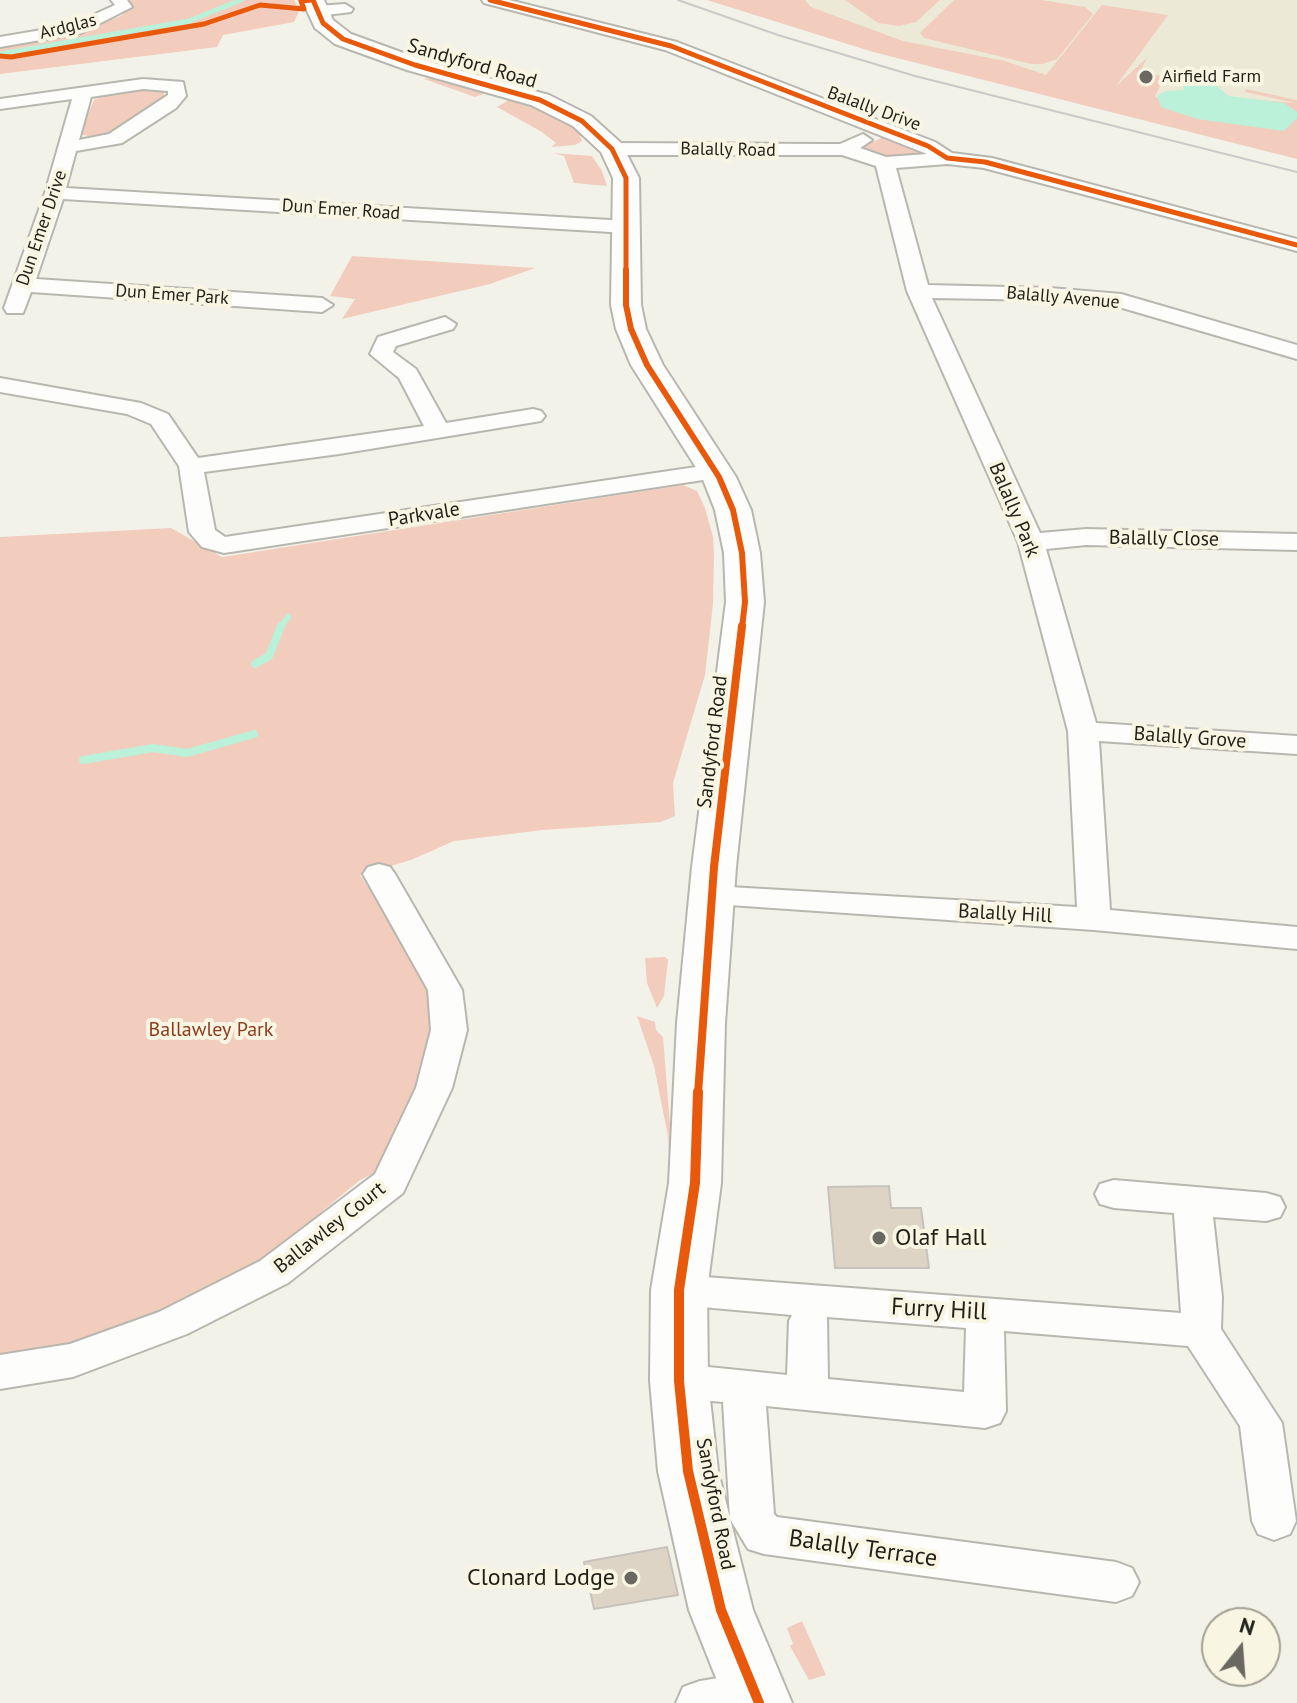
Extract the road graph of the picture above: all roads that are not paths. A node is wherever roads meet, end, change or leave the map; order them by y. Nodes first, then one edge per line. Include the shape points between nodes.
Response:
1 (119, 0) edge
2 (490, 0) edge
3 (325, 7) edge
4 (0, 42) edge
5 (83, 93) junction
6 (0, 104) edge
7 (884, 130) junction
8 (69, 147) junction
9 (612, 149) junction
10 (843, 149) junction
11 (947, 158) junction
12 (885, 163) junction
13 (55, 193) junction
14 (627, 227) junction
15 (1297, 245) edge
16 (23, 285) junction
17 (918, 291) junction
18 (322, 305) dead end
19 (15, 308) dead end
20 (445, 324) dead end
21 (1297, 352) edge
22 (0, 385) edge
23 (533, 416) dead end
24 (439, 431) junction
25 (191, 466) junction
26 (716, 471) junction
27 (1031, 542) junction
28 (1297, 542) edge
29 (1083, 731) junction
30 (1297, 745) edge
31 (379, 874) dead end
32 (712, 896) junction
33 (1094, 919) junction
34 (1297, 938) edge
35 (1114, 1194) dead end
36 (1192, 1201) junction
37 (1266, 1207) dead end
38 (679, 1290) junction
39 (809, 1321) dead end
40 (1200, 1331) junction
41 (984, 1333) dead end
42 (0, 1372) edge
43 (679, 1381) junction
44 (743, 1385) junction
45 (807, 1392) junction
46 (1274, 1521) dead end
47 (1116, 1582) dead end
48 (757, 1699) edge
49 (700, 1703) edge

1 - 4 street, Ardglas via 124,7 75,29
2 - 7 street, Balally Drive via 671,46
3 - 9 main road, Sandyford Road via 329,30 343,39 540,100 582,121
5 - 6 street, Dun Emer Drive
5 - 8 street, Dun Emer Drive
5 - 8 street, Dun Emer Drive via 143,84 177,86 178,91 170,104 115,139
7 - 10 street, Balally Road
7 - 11 street, Balally Drive
8 - 13 street, Dun Emer Drive
9 - 10 street, Balally Road
9 - 14 main road, Sandyford Road via 626,178
10 - 12 street, Balally Road
11 - 12 street, Balally Road
11 - 15 street, Balally Drive via 985,162
12 - 17 street, Balally Park
13 - 14 street, Dun Emer Road
13 - 16 street, Dun Emer Drive
14 - 26 main road, Sandyford Road via 626,305 631,329 647,365
16 - 18 street, Dun Emer Park
16 - 19 street, Dun Emer Drive
17 - 21 street, Balally Avenue via 1121,301
17 - 27 street, Balally Park
20 - 24 street via 386,342 381,354 408,374
22 - 25 street, Parkvale via 133,408 160,419
23 - 24 street
24 - 25 street
25 - 26 street, Parkvale via 202,532 224,545
26 - 32 main road, Sandyford Road via 736,523 745,602
27 - 28 street, Balally Close via 1086,537
27 - 29 street, Balally Park
29 - 30 street, Balally Grove
29 - 33 street, Balally Park
31 - 42 street, Ballawley Court via 445,990 449,1030 434,1088 390,1183 274,1272 173,1323 73,1360
32 - 33 street, Balally Hill
32 - 38 main road, Sandyford Road via 695,1183
33 - 34 street, Balally Hill
35 - 36 street
36 - 37 street
36 - 40 street via 1202,1297
38 - 40 street, Furry Hill
38 - 43 main road, Sandyford Road
39 - 45 street
40 - 46 street via 1261,1423
41 - 45 street via 985,1411
43 - 44 street
43 - 48 main road, Sandyford Road via 688,1471 721,1610
44 - 45 street
44 - 47 street, Balally Terrace via 752,1519 764,1535
48 - 49 street

